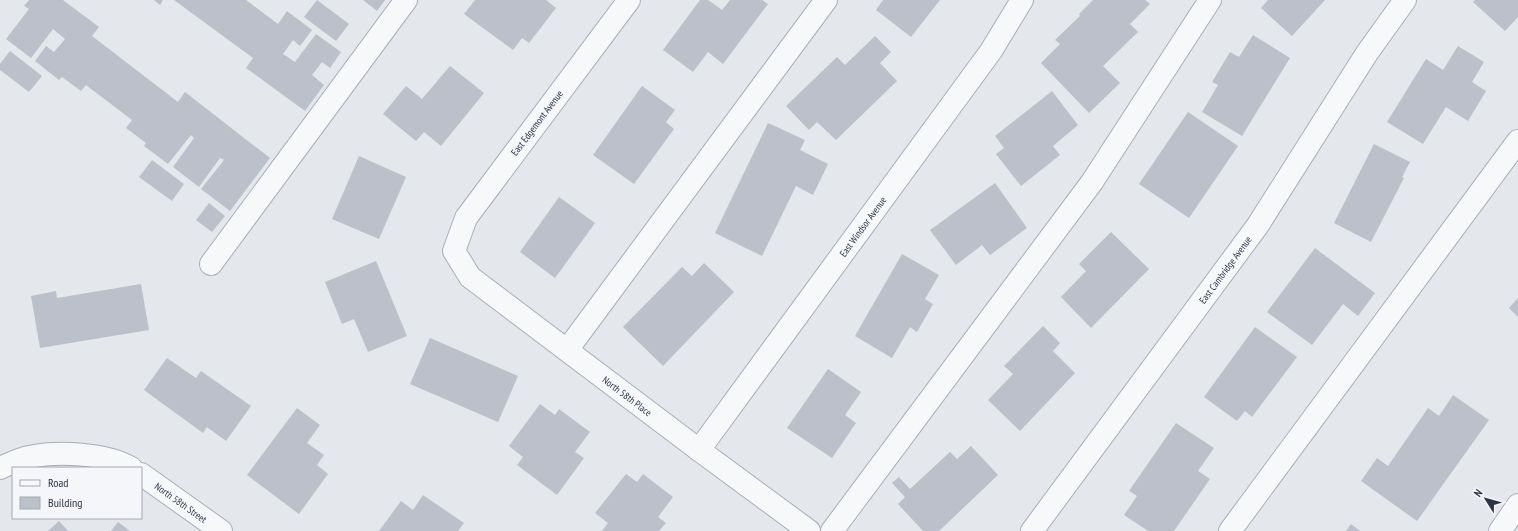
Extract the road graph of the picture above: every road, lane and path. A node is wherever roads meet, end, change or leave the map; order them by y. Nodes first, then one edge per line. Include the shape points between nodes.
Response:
1 (406, 0) edge
2 (629, 0) edge
3 (826, 0) edge
4 (1022, 0) edge
5 (1210, 0) edge
6 (1405, 0) edge
7 (1518, 141) edge
8 (454, 251) joint
9 (211, 264) dead end
10 (567, 350) junction
11 (699, 450) junction
12 (129, 467) edge
13 (0, 468) edge
14 (142, 475) edge
15 (1518, 505) edge
16 (221, 531) edge
17 (809, 531) edge
18 (832, 531) edge
19 (1032, 531) edge
20 (1230, 531) edge
21 (1500, 531) edge

1 - 9 street
2 - 8 street, East Edgemont Avenue via 466,218
3 - 10 street
4 - 11 street, East Windsor Avenue via 991,51
5 - 18 street via 1092,182
6 - 19 street, East Cambridge Avenue via 1367,53 1258,225
7 - 20 street
8 - 10 street, North 58th Place via 470,276
10 - 11 street, North 58th Place
11 - 17 street, North 58th Place
12 - 13 street via 102,458 69,454 29,457
14 - 16 street, North 58th Street
15 - 21 street

